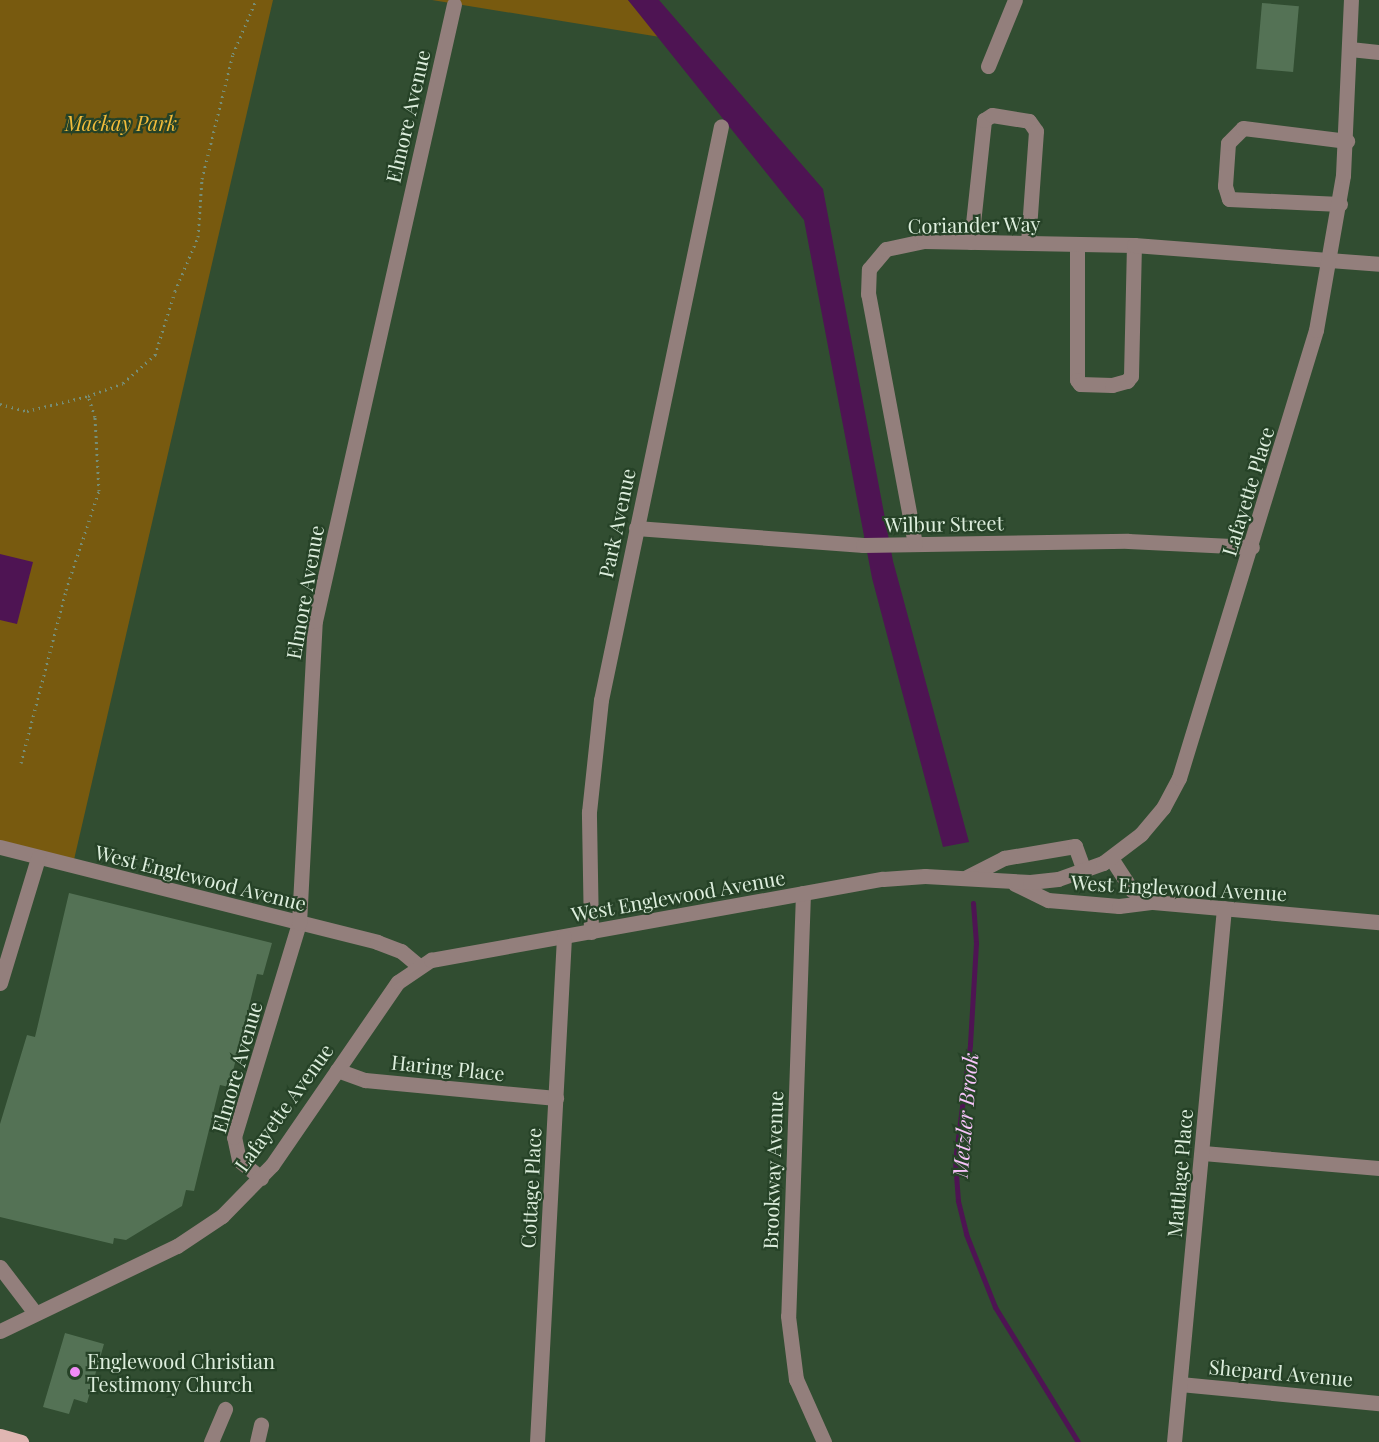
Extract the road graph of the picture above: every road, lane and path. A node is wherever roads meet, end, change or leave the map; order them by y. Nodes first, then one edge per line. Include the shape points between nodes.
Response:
1 (256, 0) edge
2 (1015, 0) edge
3 (1352, 0) edge
4 (454, 4) dead end
5 (1350, 49) junction
6 (1379, 52) edge
7 (988, 66) dead end
8 (721, 126) dead end
9 (1347, 141) junction
10 (1340, 204) junction
11 (971, 242) junction
12 (1028, 243) junction
13 (1077, 244) junction
14 (1134, 245) junction
15 (1331, 260) junction
16 (1379, 264) edge
17 (88, 396) junction
18 (0, 404) edge
19 (636, 528) junction
20 (912, 544) junction
21 (1252, 547) junction
22 (21, 763) dead end
23 (0, 847) edge
24 (38, 858) junction
25 (1111, 858) junction
26 (1084, 872) junction
27 (965, 878) junction
28 (1010, 882) junction
29 (802, 894) junction
30 (1153, 902) junction
31 (1224, 908) junction
32 (1379, 922) edge
33 (299, 923) junction
34 (591, 932) junction
35 (564, 937) junction
36 (419, 966) junction
37 (0, 983) edge
38 (337, 1070) junction
39 (556, 1098) junction
40 (1203, 1153) junction
41 (1379, 1168) edge
42 (261, 1178) junction
43 (0, 1267) edge
44 (35, 1313) junction
45 (0, 1330) edge
46 (1180, 1384) junction
47 (1379, 1403) edge
48 (225, 1409) dead end
49 (261, 1424) dead end
50 (0, 1436) edge
51 (21, 1442) edge
52 (211, 1442) edge
53 (257, 1442) edge
54 (537, 1442) edge
55 (824, 1442) edge
56 (1174, 1442) edge

1 - 17 path via 233,54 205,168 198,237 175,291 155,355 123,383
2 - 7 street
3 - 5 street, Lafayette Place
4 - 33 street, Elmore Avenue via 315,621
5 - 6 street
5 - 9 street, Lafayette Place
8 - 19 street, Park Avenue
9 - 10 street, Lafayette Place
9 - 10 street via 1243,128 1228,143 1225,186 1229,199
10 - 15 street, Lafayette Place
11 - 12 street, Coriander Way
11 - 12 street via 984,120 992,116 1029,121 1036,131
11 - 20 street, Coriander Way via 904,243 886,249 869,269 868,294
12 - 13 street, Coriander Way
13 - 14 street, Coriander Way
13 - 14 street via 1077,380 1080,384 1112,385 1131,376
14 - 15 street, Coriander Way
15 - 16 street, Coriander Way
15 - 21 street, Lafayette Place via 1306,365
17 - 18 path via 27,411
17 - 22 path via 95,417 99,491 66,590
19 - 20 street, Wilbur Street via 863,545
19 - 34 street, Park Avenue via 593,756 589,834
20 - 21 street, Wilbur Street via 1128,541
21 - 25 street, Lafayette Place via 1174,790 1141,834
23 - 24 street, West Englewood Avenue
24 - 33 street, West Englewood Avenue
24 - 37 street
25 - 26 street, Lafayette Place
25 - 30 street via 1132,890
26 - 27 street via 1075,846 1004,858
26 - 28 street, Lafayette Place via 1040,882
27 - 28 street, West Englewood Avenue
27 - 29 street, West Englewood Avenue via 897,877
28 - 30 street, West Englewood Avenue via 1048,900 1119,906
29 - 34 street, West Englewood Avenue
29 - 55 street, Brookway Avenue via 788,1316 796,1379
30 - 31 street, West Englewood Avenue
31 - 32 street, West Englewood Avenue
31 - 40 street, Mattlage Place
33 - 36 street, West Englewood Avenue via 389,945
33 - 42 street, Elmore Avenue via 234,1137 239,1160
34 - 35 street, West Englewood Avenue
35 - 36 street, West Englewood Avenue via 447,955
35 - 39 street, Cottage Place
36 - 38 street, Lafayette Avenue via 394,987
38 - 39 street, Haring Place via 365,1080
38 - 42 street, Lafayette Avenue
39 - 54 street, Cottage Place
40 - 41 street
40 - 46 street, Mattlage Place
42 - 44 street, Lafayette Avenue via 201,1233
43 - 44 street
44 - 45 street, Lafayette Avenue
46 - 47 street, Shepard Avenue
46 - 56 street, Mattlage Place
48 - 52 street
49 - 53 street
50 - 51 main road

